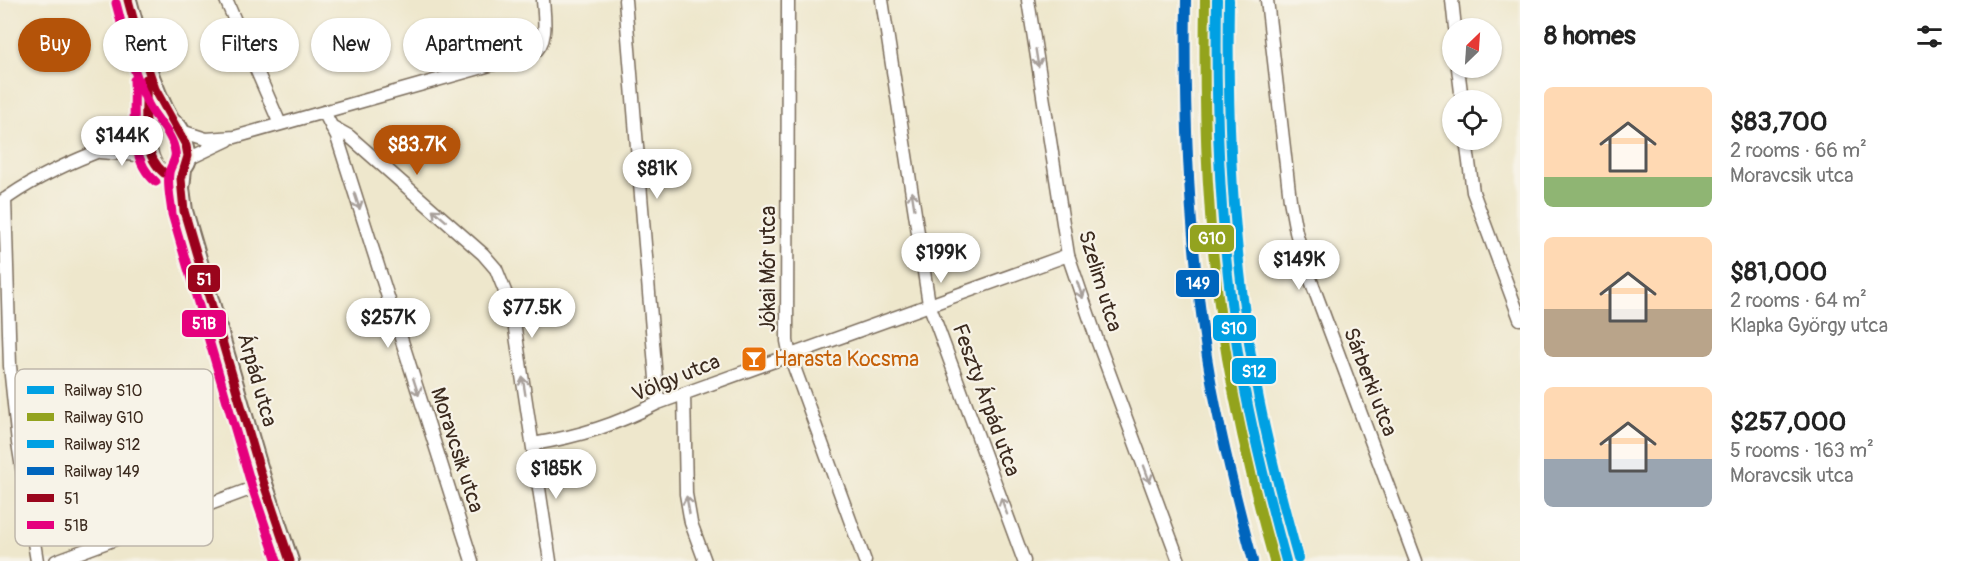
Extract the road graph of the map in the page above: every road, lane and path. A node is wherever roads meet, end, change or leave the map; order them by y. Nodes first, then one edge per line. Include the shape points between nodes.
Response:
1 (128, 0) edge
2 (226, 0) edge
3 (543, 0) edge
4 (625, 0) edge
5 (788, 0) edge
6 (882, 0) edge
7 (1028, 0) edge
8 (1267, 0) edge
9 (1452, 0) edge
10 (133, 18) edge
11 (1454, 18) edge
12 (145, 72) edge
13 (150, 72) edge
14 (324, 112) junction
15 (280, 124) junction
16 (176, 126) junction
17 (332, 126) junction
18 (147, 132) junction
19 (235, 137) junction
20 (1467, 150) edge
21 (96, 152) junction
22 (185, 164) junction
23 (158, 168) junction
24 (2, 201) edge
25 (184, 211) junction
26 (1068, 255) junction
27 (929, 304) junction
28 (1520, 319) edge
29 (790, 356) junction
30 (684, 394) junction
31 (658, 403) junction
32 (15, 414) edge
33 (533, 444) junction
34 (264, 484) junction
35 (213, 503) edge
36 (35, 546) edge
37 (97, 546) edge
38 (37, 561) edge
39 (56, 561) edge
40 (290, 561) edge
41 (472, 561) edge
42 (550, 561) edge
43 (705, 561) edge
44 (866, 561) edge
45 (1024, 561) edge
46 (1179, 561) edge
47 (1416, 561) edge

1 - 10 street
2 - 15 street
3 - 14 street via 541,46 533,53
4 - 31 street
5 - 29 street, Jókai Mór utca via 786,323
27 -> 6 street, Feszty Árpád utca
7 -> 26 street, Szelim utca
8 - 47 street, Sárberki utca via 1296,232
9 - 11 street
12 - 18 street
13 - 16 street via 159,99
14 - 15 street
14 - 17 street, Moravcsik utca
15 - 19 street
16 - 18 street via 158,122
16 - 19 street via 206,139
16 - 22 street via 188,153
33 -> 17 street via 512,309 496,269 358,144
17 -> 41 street, Moravcsik utca
18 - 21 street
18 - 23 street
19 - 22 street
20 - 28 street via 1473,192
21 - 23 street via 138,155
21 - 24 street via 56,169
22 - 23 street via 169,174
22 - 25 street, Árpád utca via 181,188
23 - 25 street, Árpád utca
24 - 32 street
25 - 34 street, Árpád utca
26 - 27 street, Völgy utca
26 -> 46 street, Szelim utca
27 - 29 street, Völgy utca
45 -> 27 street, Feszty Árpád utca
29 - 30 street, Völgy utca
29 - 44 street, Jókai Mór utca
30 - 31 street, Völgy utca
43 -> 30 street via 691,523 686,494
31 - 33 street, Völgy utca via 604,428
33 - 42 street
34 - 35 street
34 - 40 street, Árpád utca
36 - 38 street
37 - 39 street

